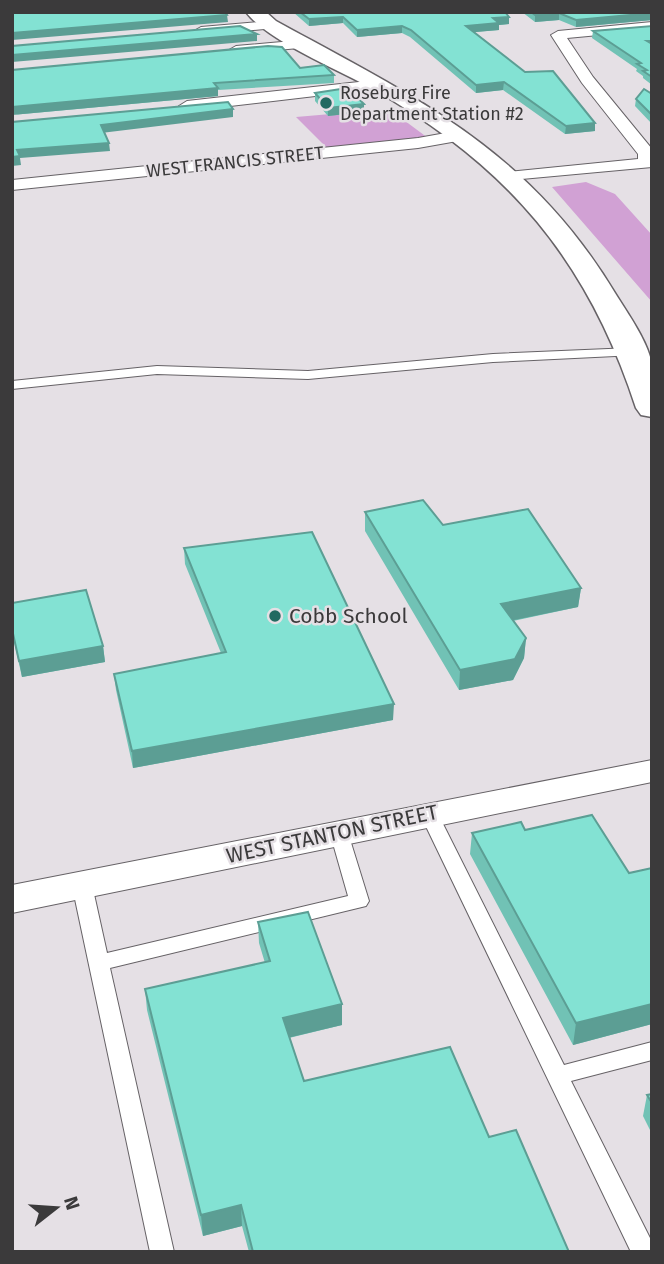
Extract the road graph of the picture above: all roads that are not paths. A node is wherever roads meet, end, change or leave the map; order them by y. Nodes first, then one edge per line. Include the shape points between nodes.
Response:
1 (262, 18) edge
2 (652, 26) edge
3 (188, 32) edge
4 (304, 44) junction
5 (221, 51) edge
6 (377, 85) junction
7 (173, 108) edge
8 (457, 136) junction
9 (507, 177) junction
10 (12, 185) edge
11 (642, 351) edge
12 (12, 384) edge
13 (652, 408) edge
14 (652, 771) edge
15 (429, 814) junction
16 (339, 833) junction
17 (82, 885) junction
18 (12, 899) edge
19 (97, 963) junction
20 (652, 1052) edge
21 (558, 1076) junction
22 (162, 1252) edge
23 (644, 1252) edge

1 - 3 street
1 - 4 main road
2 - 9 street via 558,35 648,159 639,165
4 - 5 street
4 - 6 main road
6 - 7 street
6 - 8 main road
8 - 9 main road
8 - 10 street, WEST FRANCIS STREET
9 - 11 main road via 549,218 581,259
11 - 12 lane via 493,358 309,375 157,370
11 - 13 main road
14 - 15 street, WEST STANTON STREET
15 - 16 street, WEST STANTON STREET
15 - 21 lane
16 - 17 street, WEST STANTON STREET
16 - 19 lane via 359,901
17 - 18 street, WEST STANTON STREET
17 - 19 lane
19 - 22 lane
20 - 21 lane
21 - 23 lane

